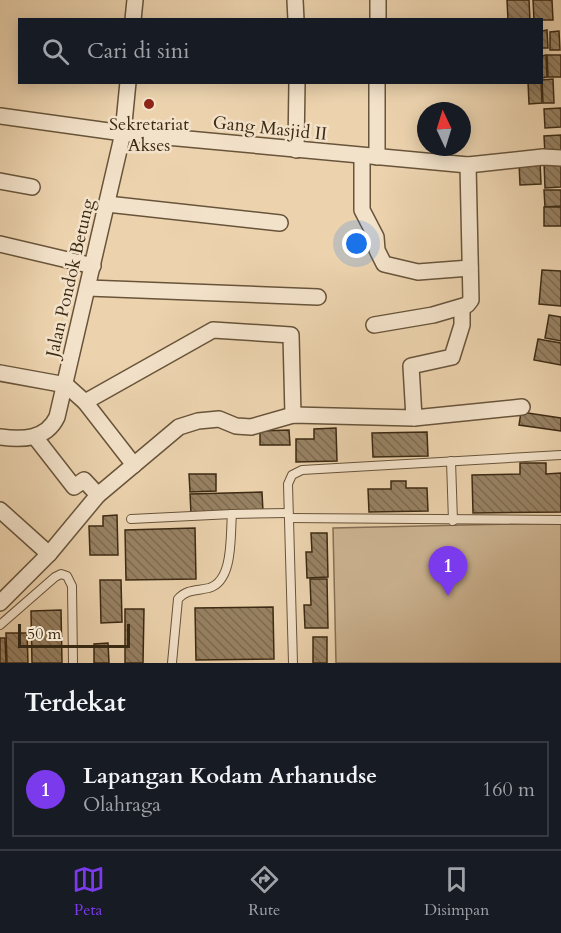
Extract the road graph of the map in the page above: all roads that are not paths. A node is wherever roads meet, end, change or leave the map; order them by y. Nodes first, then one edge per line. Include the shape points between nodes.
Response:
1 (135, 0) edge
2 (295, 0) edge
3 (378, 0) edge
4 (133, 18) edge
5 (296, 18) edge
6 (378, 18) edge
7 (128, 84) edge
8 (297, 84) edge
9 (377, 84) edge
10 (0, 116) edge
11 (123, 133) junction
12 (296, 150) junction
13 (370, 157) junction
14 (561, 158) edge
15 (468, 165) junction
16 (0, 181) edge
17 (32, 187) dead end
18 (107, 204) junction
19 (280, 223) dead end
20 (0, 244) edge
21 (93, 266) junction
22 (470, 268) junction
23 (88, 288) junction
24 (318, 297) dead end
25 (462, 307) junction
26 (374, 325) dead end
27 (0, 374) edge
28 (66, 385) junction
29 (85, 402) junction
30 (522, 407) dead end
31 (293, 415) junction
32 (414, 418) junction
33 (0, 437) edge
34 (35, 437) junction
35 (561, 454) edge
36 (451, 461) junction
37 (134, 465) junction
38 (98, 495) junction
39 (0, 510) edge
40 (232, 514) junction
41 (288, 516) junction
42 (131, 519) dead end
43 (561, 520) edge
44 (453, 521) junction
45 (49, 554) junction
46 (0, 603) edge
47 (0, 626) edge
48 (73, 663) edge
49 (172, 663) edge
50 (293, 663) edge

1 - 4 street
2 - 5 street
3 - 6 street
7 - 11 street, Jalan Pondok Betung
8 - 12 street
9 - 13 street
10 - 11 street, Gang Masjid II
11 - 12 street, Gang Masjid II
11 - 18 street, Jalan Pondok Betung
12 - 13 street, Gang Masjid II
13 - 15 street, Gang Masjid II
13 - 22 street via 362,210 384,264 418,272
14 - 15 street, Gang Masjid II
15 - 22 street
16 - 17 street
18 - 19 street
18 - 21 street, Jalan Pondok Betung
20 - 21 street
21 - 23 street, Jalan Pondok Betung
22 - 25 street via 471,300
23 - 24 street
23 - 28 street, Jalan Pondok Betung
25 - 26 street
25 - 32 street via 462,325 452,357 411,366
27 - 28 street
28 - 29 street
28 - 34 street, Jalan Pondok Betung via 53,425
29 - 31 street via 213,330 291,336
29 - 37 street
30 - 32 street
31 - 32 street
31 - 37 street via 251,427 219,419 179,427
33 - 34 street
34 - 38 street via 74,487 84,480
35 - 36 lane
36 - 41 lane via 302,470 292,475 288,484
36 - 44 lane
37 - 38 street
38 - 45 street
39 - 45 street
40 - 41 lane
40 - 42 lane
40 - 49 lane via 226,569 221,580 212,587 185,592 178,599
41 - 44 lane
41 - 50 lane
43 - 44 lane
45 - 46 street
47 - 48 lane via 55,577 67,576 72,586

